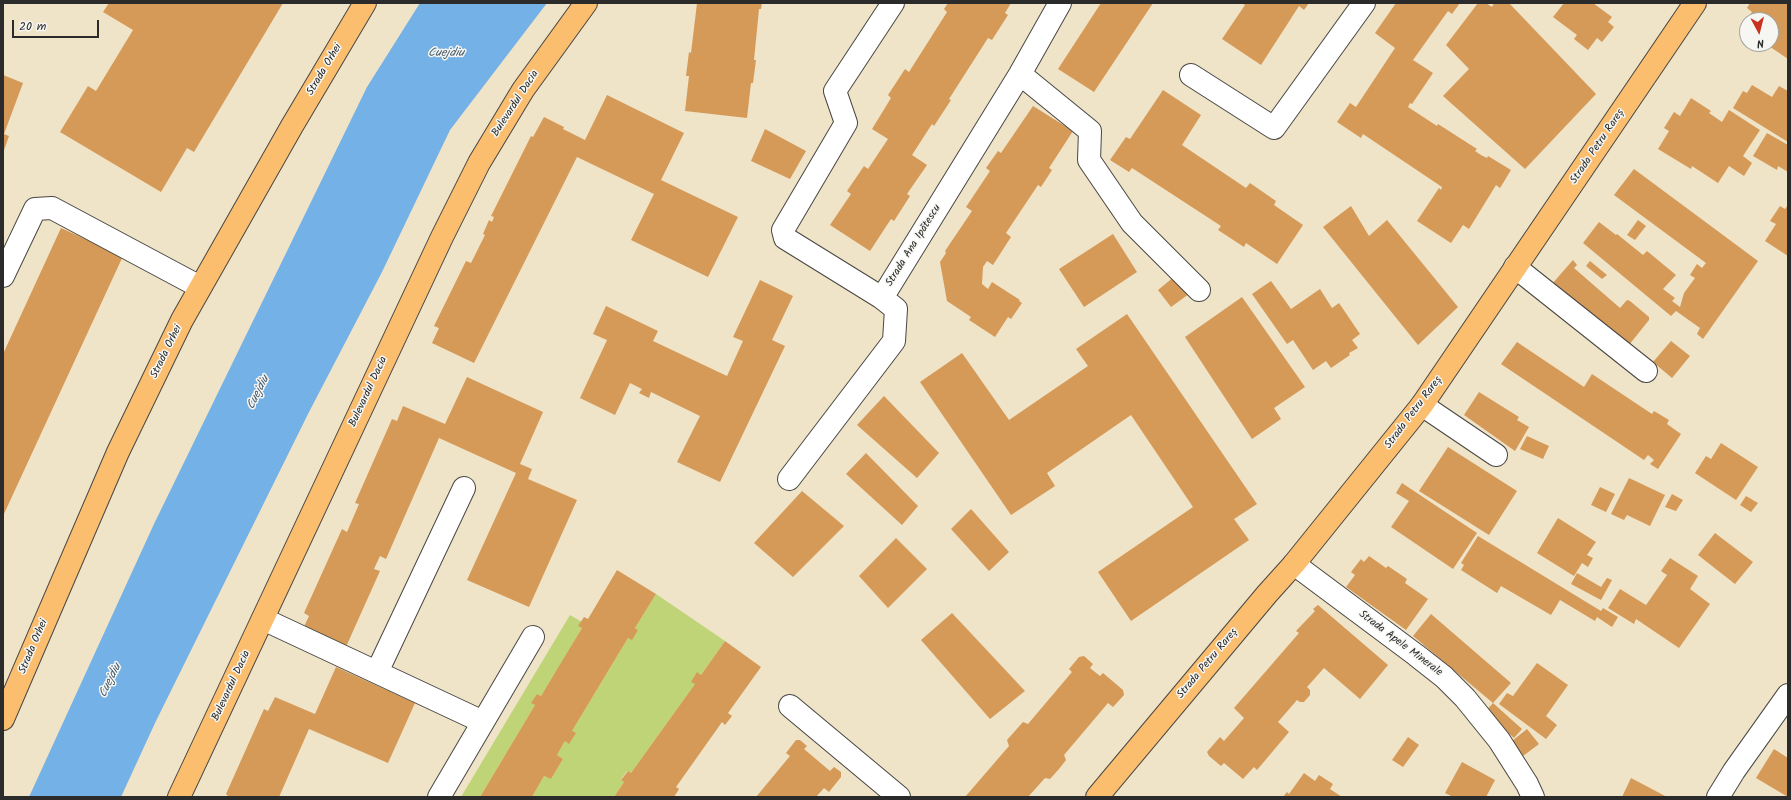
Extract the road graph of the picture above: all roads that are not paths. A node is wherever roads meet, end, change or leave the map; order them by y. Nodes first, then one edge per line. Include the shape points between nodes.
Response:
1 (365, 3) edge
2 (586, 3) edge
3 (893, 3) edge
4 (1060, 3) edge
5 (1364, 3) edge
6 (1696, 3) edge
7 (1020, 74) junction
8 (1191, 75) dead end
9 (1516, 267) junction
10 (3, 276) edge
11 (200, 287) junction
12 (1199, 290) dead end
13 (882, 298) junction
14 (1646, 371) dead end
15 (1422, 405) junction
16 (1496, 455) dead end
17 (789, 479) dead end
18 (464, 488) dead end
19 (1294, 564) junction
20 (264, 619) junction
21 (533, 637) dead end
22 (377, 672) junction
23 (1788, 695) edge
24 (790, 706) dead end
25 (3, 719) edge
26 (483, 722) junction
27 (179, 797) edge
28 (439, 797) edge
29 (899, 797) edge
30 (1097, 797) edge
31 (1533, 797) edge
32 (1718, 797) edge

1 - 11 main road, Strada Orhei
2 - 20 main road, Bulevardul Dacia via 523,90 479,163
3 - 13 street via 834,91 846,123 784,230 786,238
4 - 7 street, Strada Ana Ipătescu
5 - 8 street via 1274,128
6 - 9 main road, Strada Petru Rareș
7 - 12 street via 1090,131 1089,160 1132,223
7 - 13 street, Strada Ana Ipătescu
9 - 14 street
9 - 15 main road, Strada Petru Rareș
10 - 11 street via 35,209 52,208
11 - 25 main road, Strada Orhei via 118,452
13 - 17 street, Strada Ana Ipătescu via 896,309 894,341
15 - 16 street
15 - 19 main road, Strada Petru Rareș
18 - 22 street
19 - 30 main road, Strada Petru Rareș
19 - 31 street, Strada Apele Minerale via 1444,677 1465,698 1499,740
20 - 22 street
20 - 27 main road, Bulevardul Dacia
21 - 26 street
22 - 26 street
23 - 32 street
24 - 29 street
26 - 28 street

